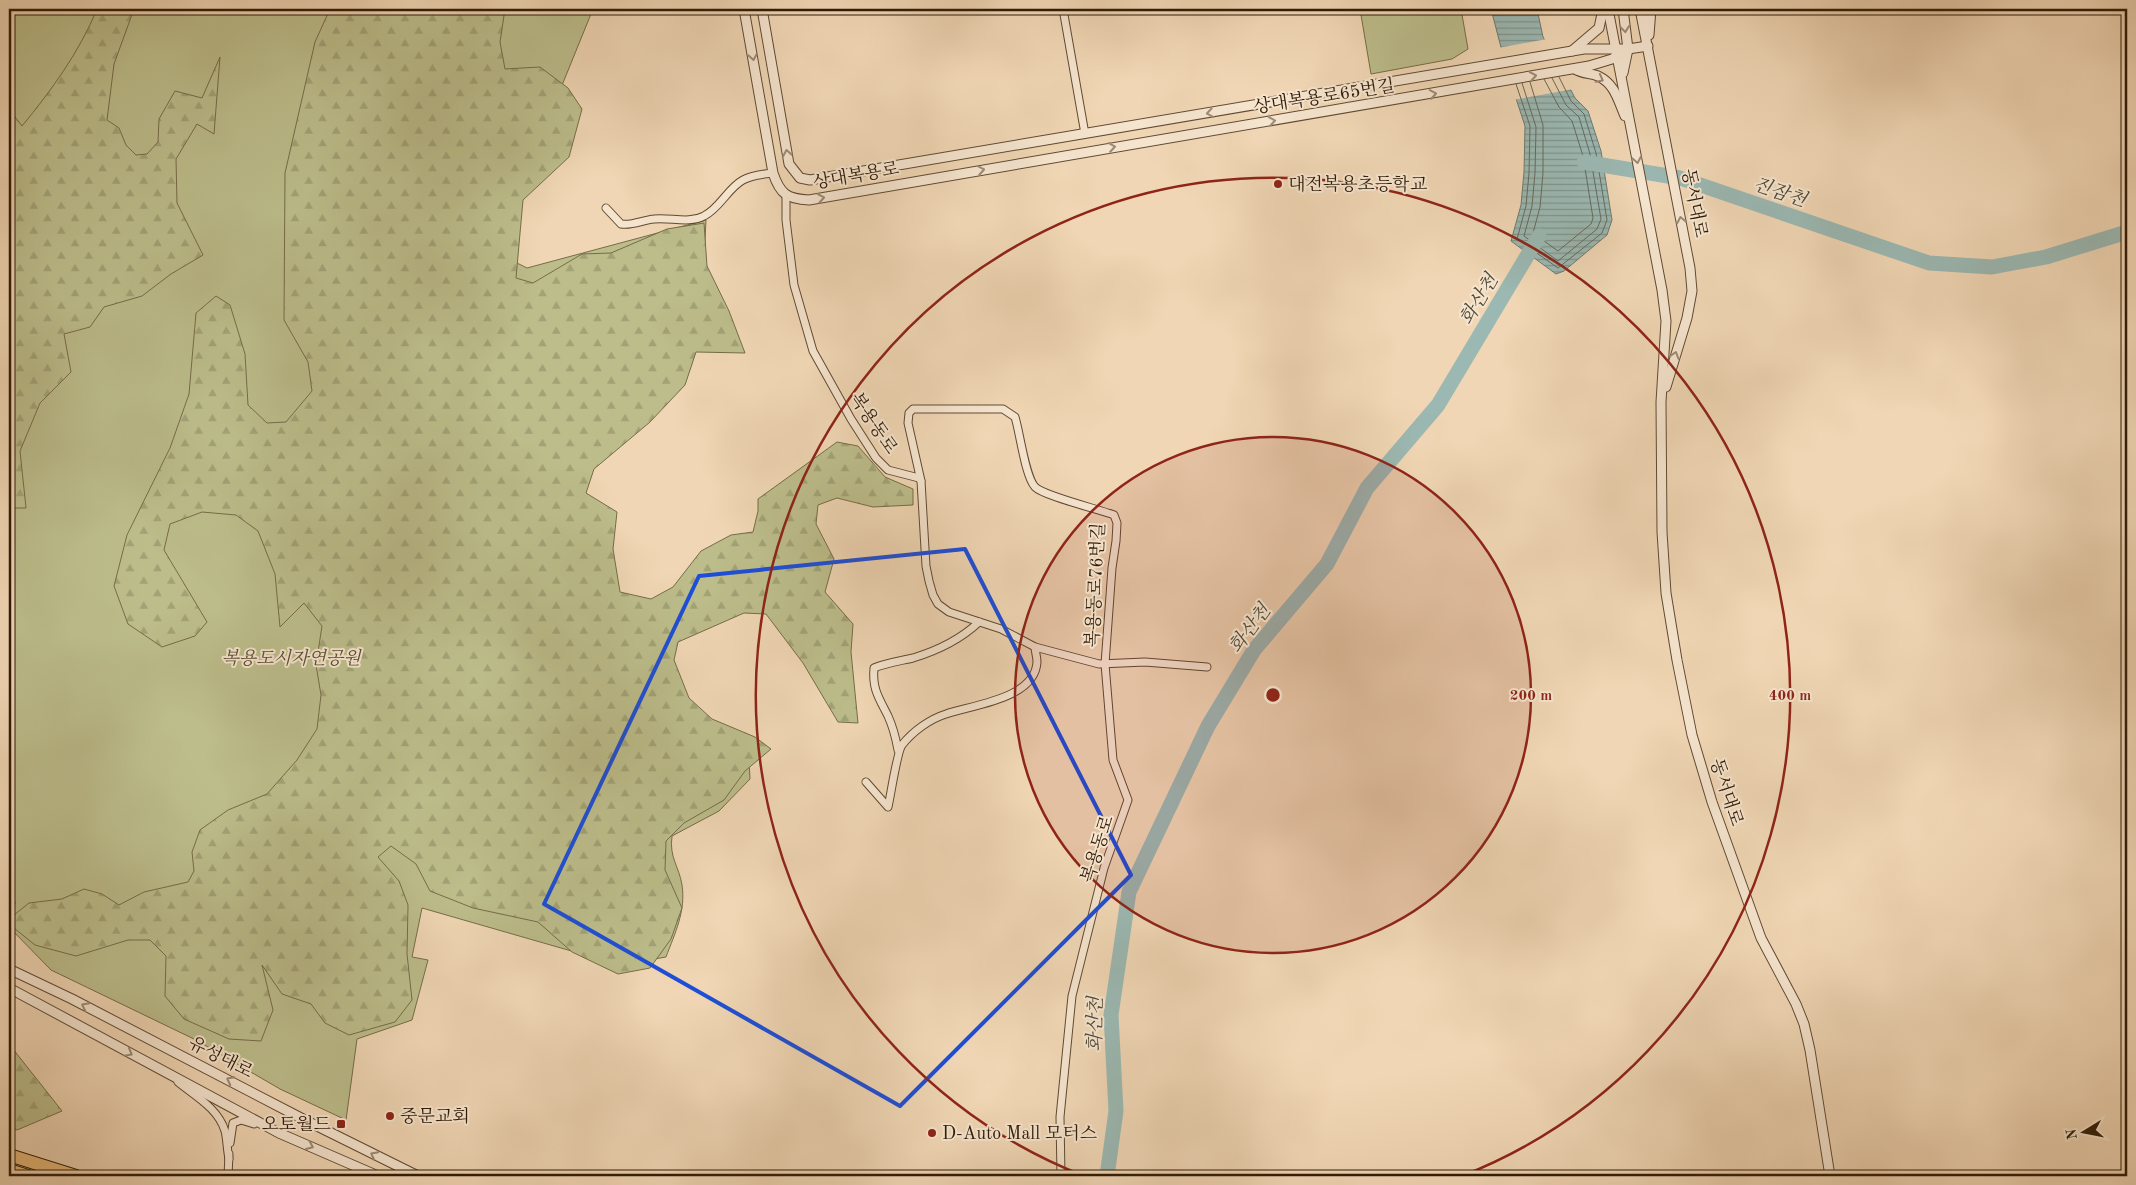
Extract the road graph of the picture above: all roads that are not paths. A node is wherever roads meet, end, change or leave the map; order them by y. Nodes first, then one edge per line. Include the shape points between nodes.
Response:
1 (744, 9) edge
2 (762, 9) edge
3 (1063, 9) edge
4 (1602, 9) edge
5 (1608, 9) edge
6 (1623, 9) edge
7 (1640, 9) edge
8 (1651, 9) edge
9 (1581, 46) junction
10 (1648, 46) junction
11 (1628, 49) junction
12 (1618, 52) junction
13 (1575, 69) junction
14 (1622, 77) junction
15 (1631, 127) junction
16 (1085, 134) junction
17 (1061, 138) joint
18 (1064, 155) joint
19 (773, 173) junction
20 (786, 195) junction
21 (606, 208) dead end
22 (1661, 402) junction
23 (921, 481) junction
24 (979, 622) junction
25 (1035, 646) junction
26 (1106, 664) junction
27 (1207, 667) dead end
28 (898, 750) junction
29 (866, 782) dead end
30 (9, 969) edge
31 (9, 988) edge
32 (172, 1077) junction
33 (279, 1133) junction
34 (9, 1155) edge
35 (229, 1158) junction
36 (9, 1170) edge
37 (28, 1176) edge
38 (76, 1176) edge
39 (228, 1176) edge
40 (378, 1176) edge
41 (418, 1176) edge
42 (1061, 1176) edge
43 (1830, 1176) edge

1 -> 19 street
17 -> 2 street, 상대복용로 via 810,180 800,178 789,164
3 - 16 street
4 - 9 street via 1599,28
5 - 12 street, 동서대로
6 -> 11 street
7 - 10 street, 동서대로
8 - 10 street
9 - 12 street, 상대복용로65번길
9 -> 16 street, 상대복용로65번길 via 1572,51 1482,68
10 - 11 street, 상대복용로65번길
22 -> 10 street, 동서대로 via 1692,291
11 - 12 street, 상대복용로65번길
11 - 14 street
12 - 13 street, 상대복용로65번길
12 - 14 street, 동서대로
13 -> 15 street via 1597,76 1612,86
18 -> 13 street, 상대복용로65번길
14 - 15 street, 동서대로
15 -> 22 street, 동서대로 via 1666,321
16 - 17 street, 상대복용로65번길
20 -> 18 street, 상대복용로 via 809,200
19 - 20 street
19 - 21 street via 742,180 711,212 689,220 656,218 621,224
20 - 23 street, 복용동로 via 794,285 814,351 850,419 876,458 888,470
22 - 43 street, 동서대로 via 1666,593 1692,735 1712,802 1761,938 1804,1024
23 - 24 street via 926,566 933,595 938,604 949,612
23 - 26 street, 복용동로76번길 via 908,422 913,409 1003,409 1015,417 1034,486 1044,494 1114,515 1117,523
24 - 25 street
24 - 28 street via 950,642 925,653 874,668 873,682
25 - 26 street
25 - 28 street via 1037,662 1024,685 1008,696 943,715 922,726
26 - 27 street via 1145,662
26 - 42 street, 복용동로 via 1113,760 1128,800 1104,868 1072,996 1060,1117
28 - 29 street via 888,807
41 -> 30 street, 유성대로
31 -> 32 street
32 - 33 street
32 - 35 street via 219,1118 225,1130
33 - 35 street via 249,1121 237,1120 231,1132
33 -> 40 street
34 - 38 highway
35 - 39 street
36 - 37 highway

